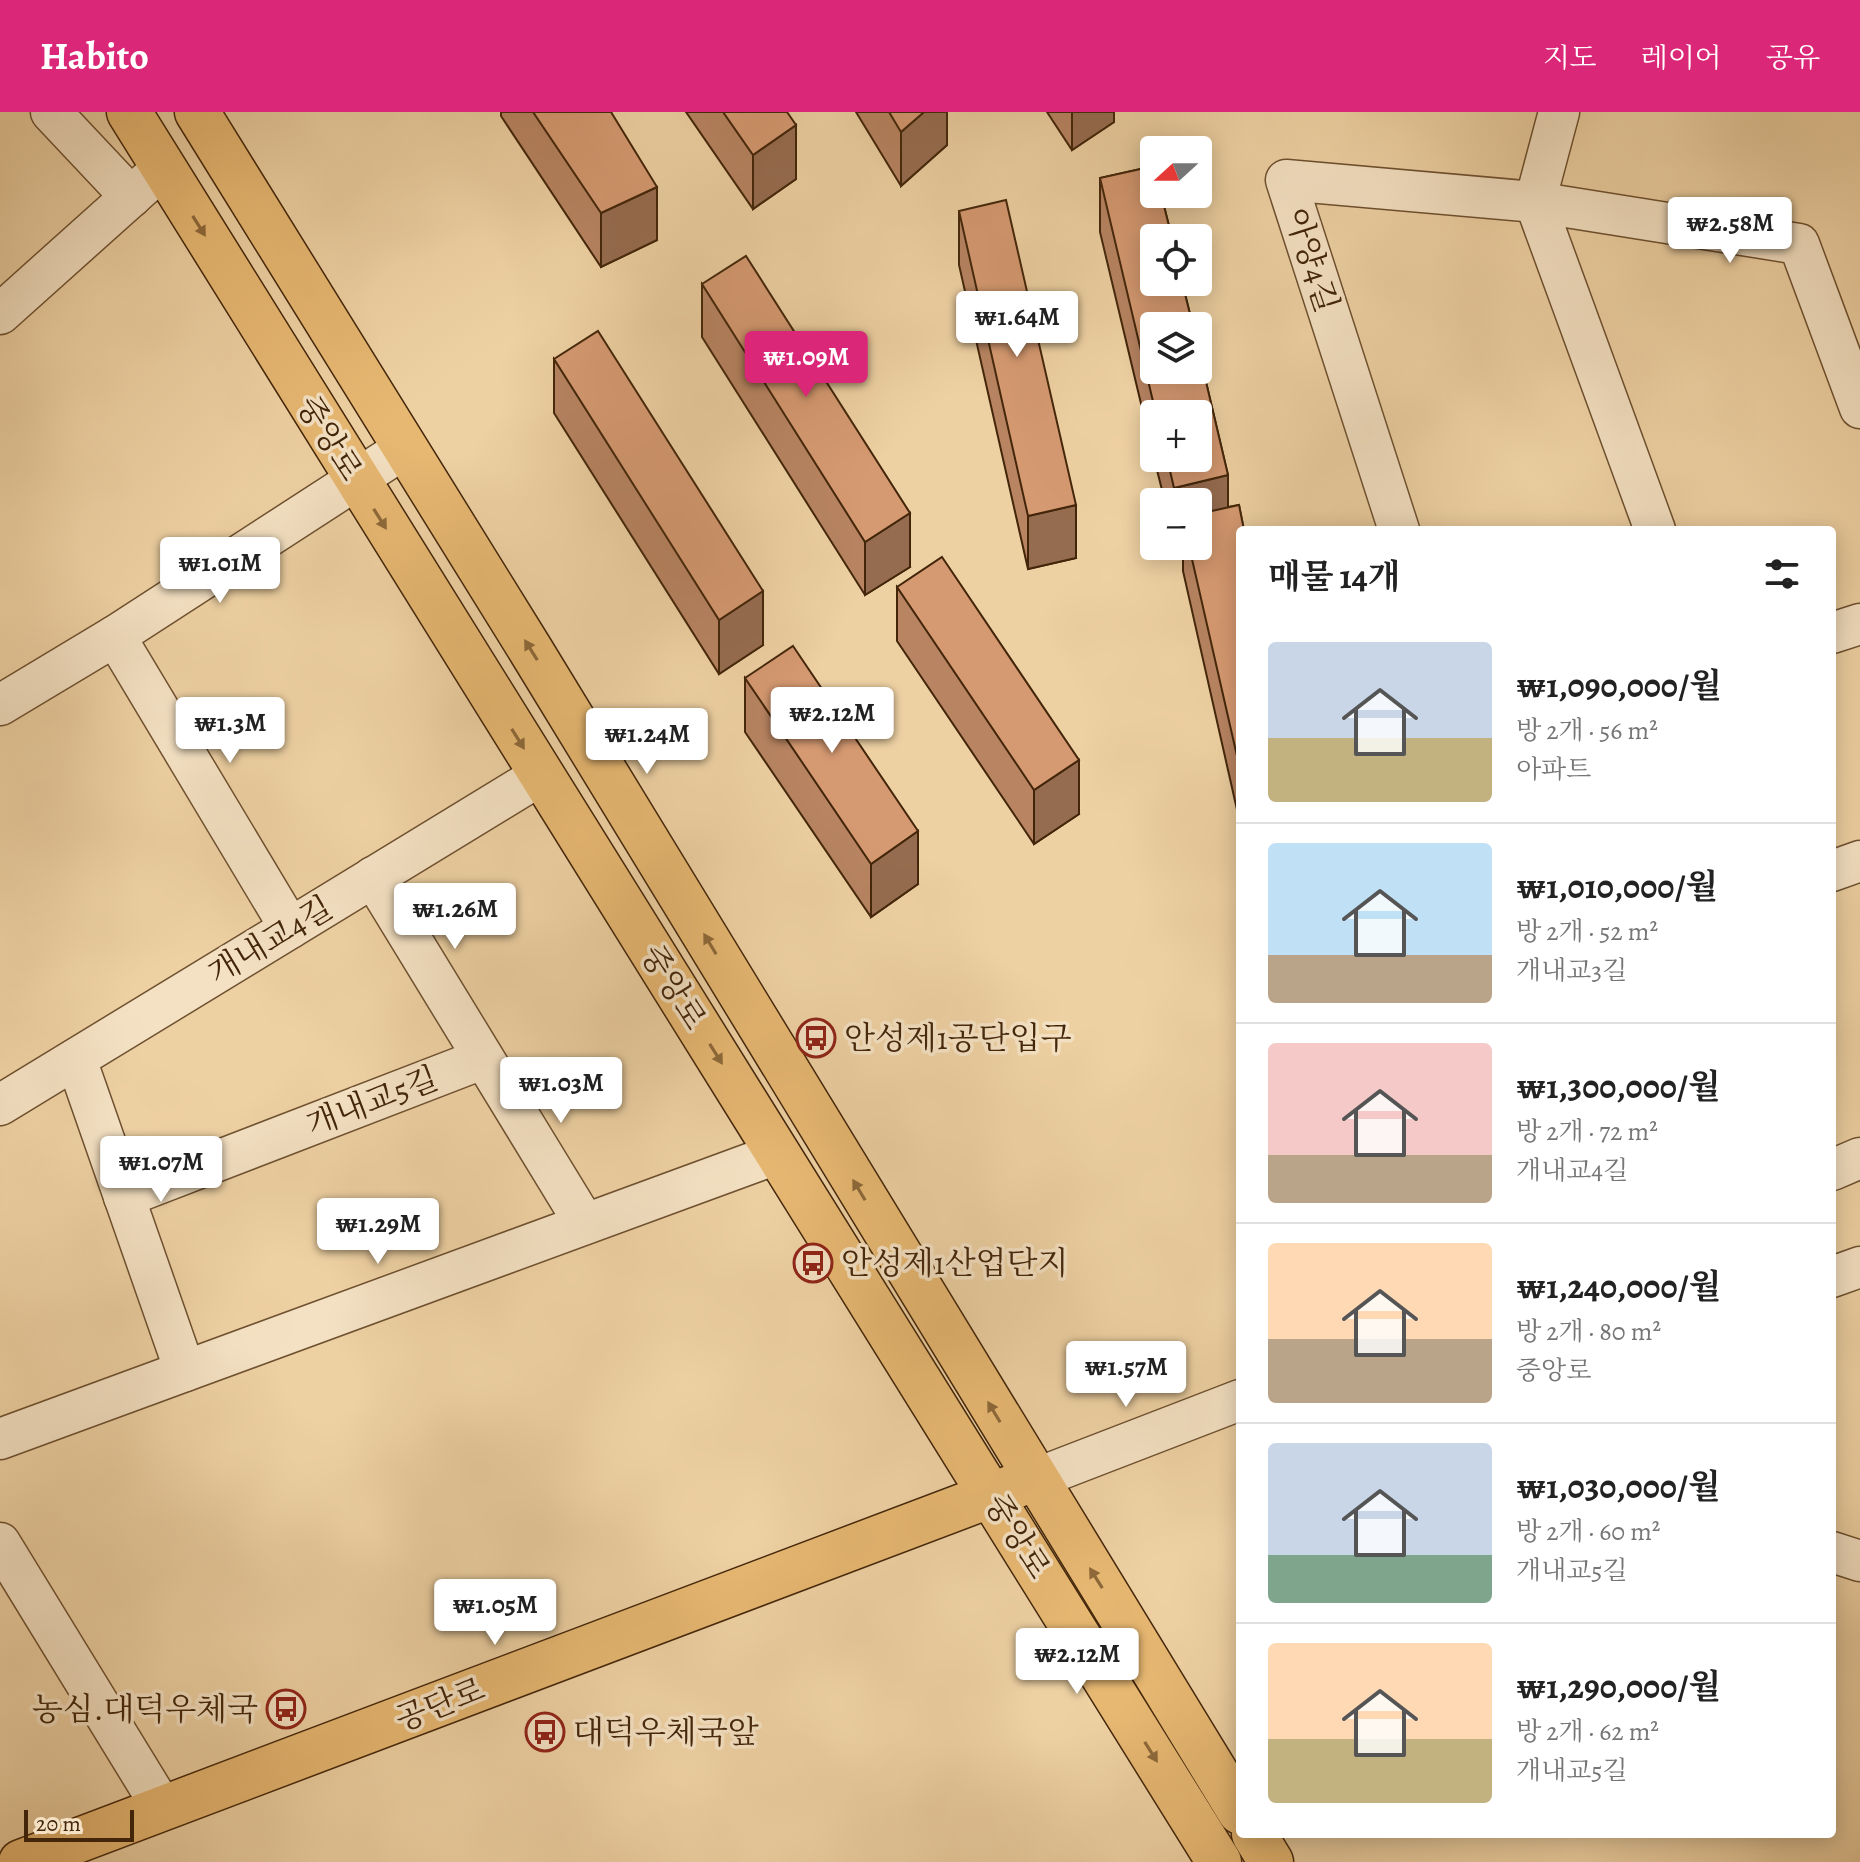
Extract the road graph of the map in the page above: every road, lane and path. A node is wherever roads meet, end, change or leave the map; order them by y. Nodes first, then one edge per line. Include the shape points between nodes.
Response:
1 (51, 112) edge
2 (129, 112) edge
3 (197, 112) edge
4 (1559, 112) edge
5 (163, 168) junction
6 (131, 197) junction
7 (1535, 202) junction
8 (0, 314) edge
9 (1860, 408) edge
10 (405, 448) junction
11 (355, 479) junction
12 (1398, 526) edge
13 (1654, 526) edge
14 (1860, 624) edge
15 (1836, 632) edge
16 (115, 636) junction
17 (0, 705) edge
18 (541, 775) junction
19 (1860, 861) edge
20 (1836, 870) edge
21 (373, 877) junction
22 (290, 928) junction
23 (76, 1059) junction
24 (482, 1059) junction
25 (0, 1105) edge
26 (779, 1153) junction
27 (1860, 1158) edge
28 (1836, 1168) edge
29 (124, 1197) junction
30 (585, 1224) junction
31 (1860, 1267) edge
32 (1836, 1276) edge
33 (185, 1371) junction
34 (1236, 1402) edge
35 (0, 1439) edge
36 (1035, 1479) junction
37 (992, 1495) junction
38 (0, 1543) edge
39 (1836, 1553) edge
40 (1860, 1561) edge
41 (1236, 1806) edge
42 (163, 1809) junction
43 (1256, 1838) edge
44 (21, 1862) edge
45 (1219, 1862) edge
46 (1271, 1862) edge

1 - 6 street
2 - 5 main road, 중앙로
3 - 10 main road, 중앙로
4 - 7 street
5 - 6 street
5 -> 11 main road, 중앙로
6 - 8 street
7 - 9 street via 1799,244
7 - 12 street, 아양4길 via 1286,180
7 - 13 street
10 - 11 street
36 -> 10 main road, 중앙로
11 - 16 street
11 -> 18 main road, 중앙로
14 - 15 street
16 - 17 street
16 - 22 street
18 - 21 street, 개내교4길
18 -> 26 main road, 중앙로
19 - 20 street
21 - 22 street, 개내교4길
21 - 24 street
22 - 23 street, 개내교4길
23 - 25 street, 개내교4길
23 - 29 street
24 - 29 street, 개내교5길
24 - 30 street
26 - 30 street
26 - 37 main road, 중앙로
27 - 28 street
29 - 33 street
30 - 33 street
31 - 32 street
33 - 35 street
34 - 36 street
36 - 37 main road, 공단로
41 -> 36 main road, 중앙로
37 - 42 main road, 공단로
37 -> 45 main road, 중앙로
38 - 42 street
39 - 40 street
42 - 44 main road, 공단로
43 - 46 main road

